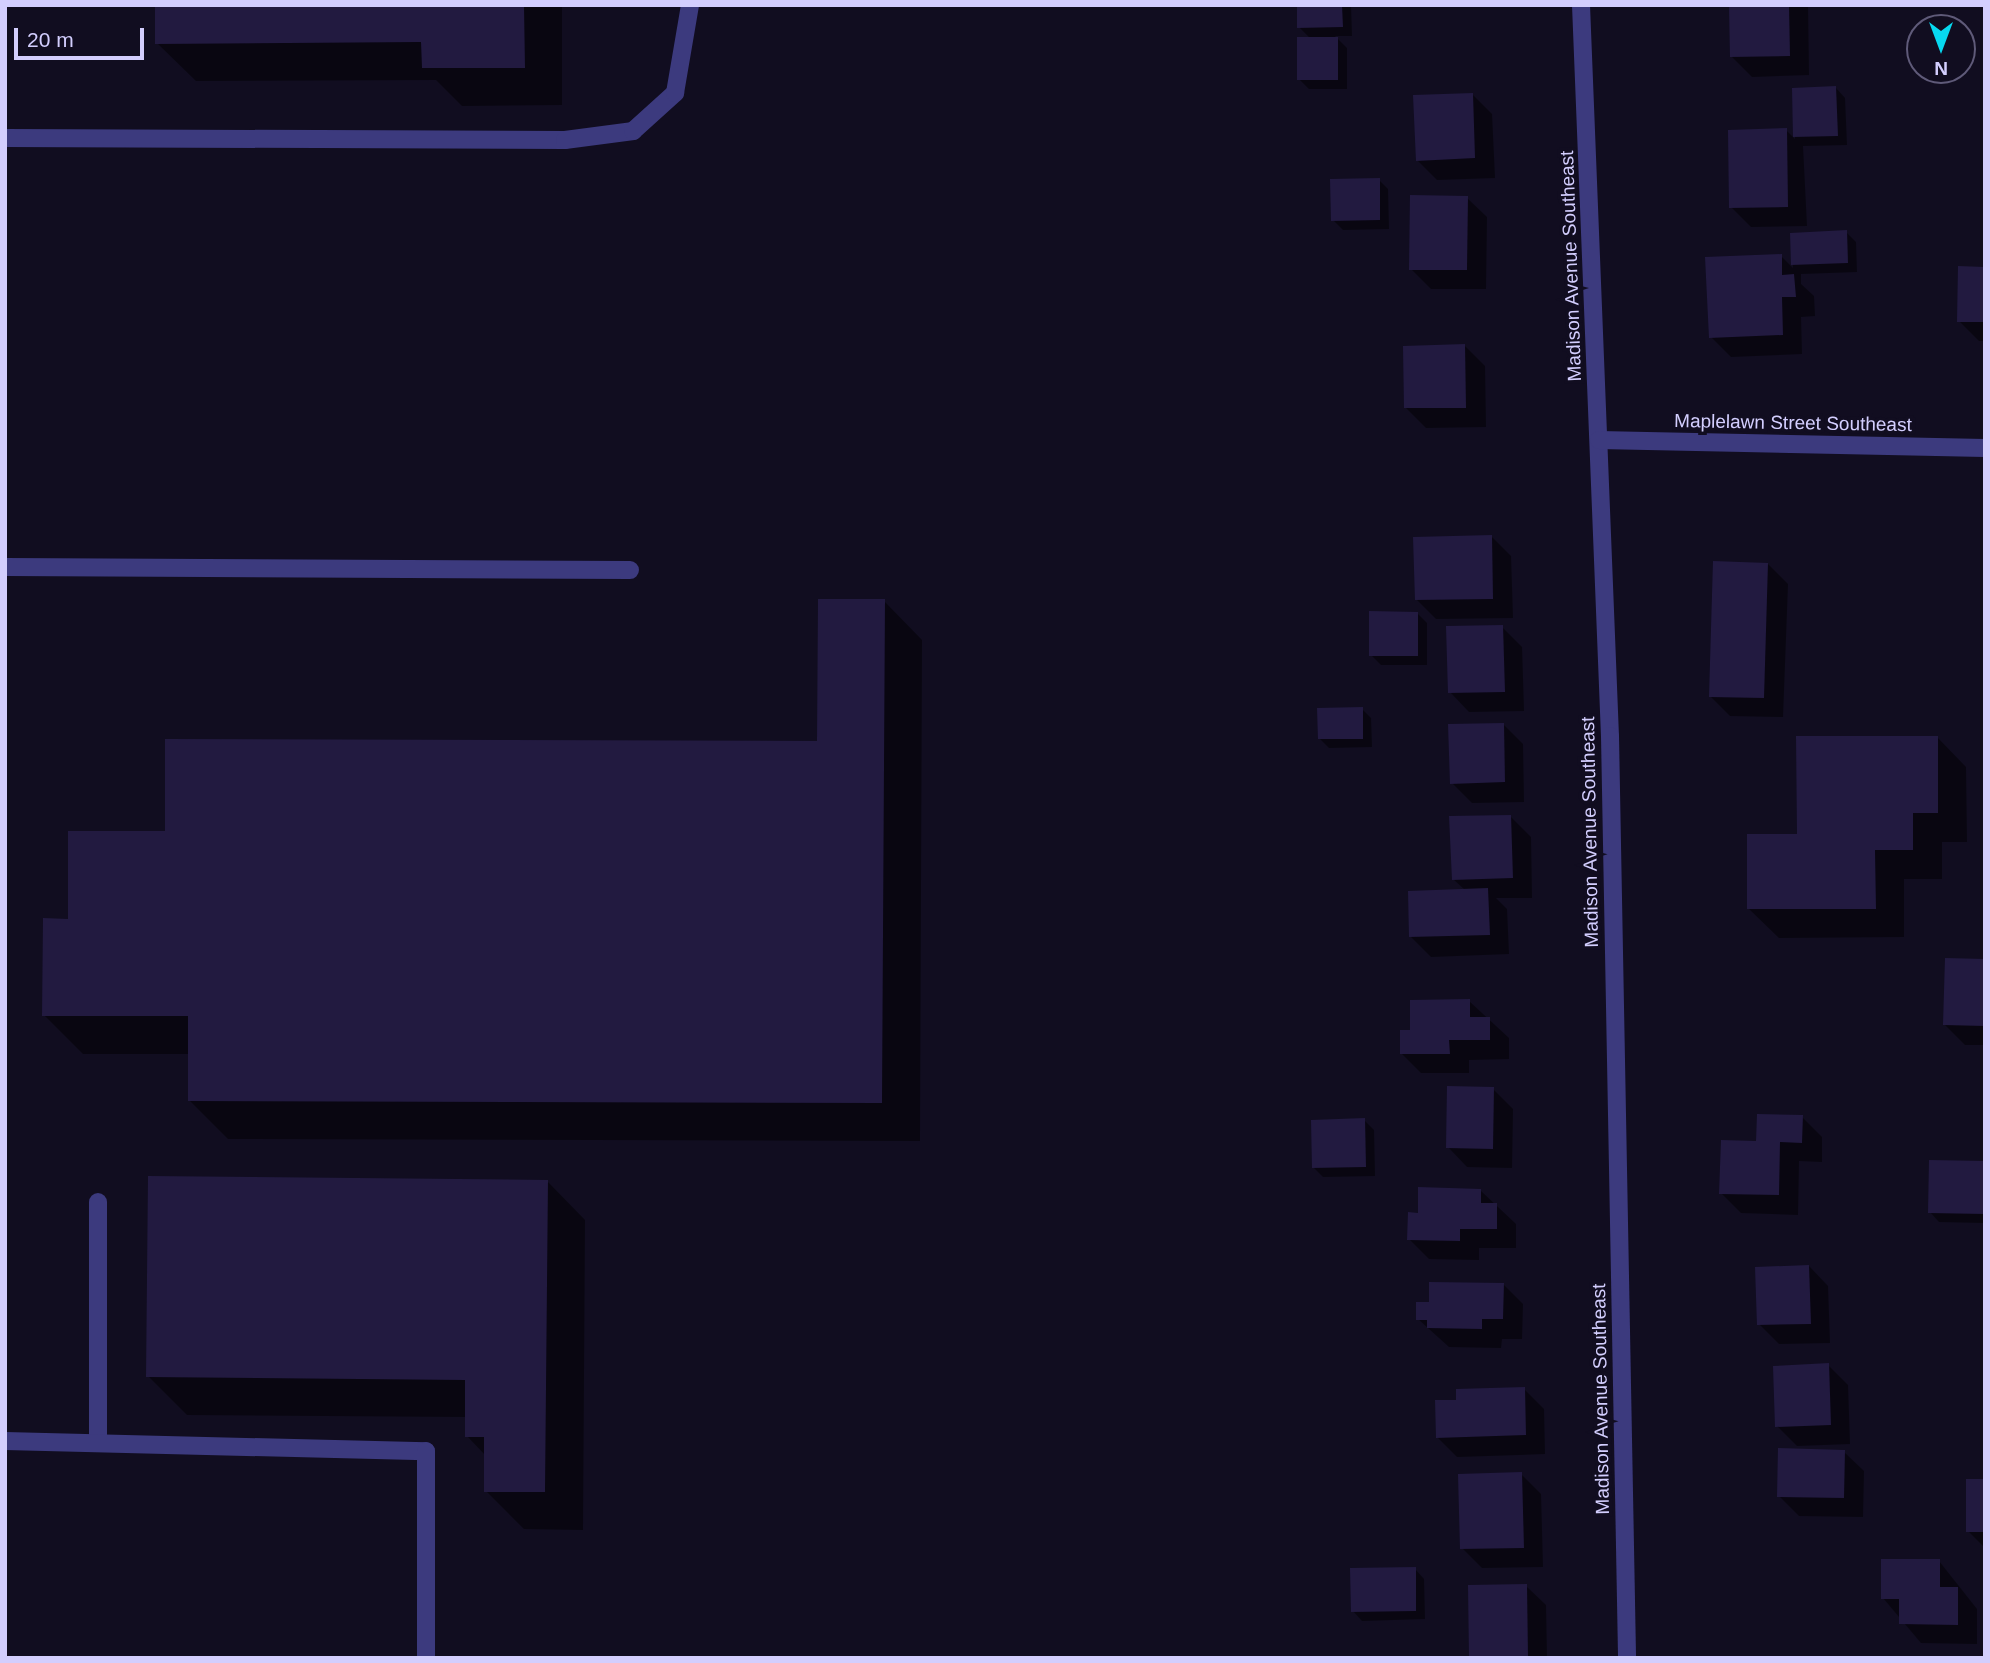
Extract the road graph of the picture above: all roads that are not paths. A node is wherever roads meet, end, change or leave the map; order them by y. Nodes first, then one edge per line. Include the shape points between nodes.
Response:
1 (690, 5) edge
2 (1581, 5) edge
3 (5, 138) edge
4 (1600, 440) junction
5 (1985, 448) edge
6 (5, 567) edge
7 (630, 570) dead end
8 (98, 1202) dead end
9 (5, 1441) edge
10 (98, 1443) junction
11 (426, 1658) edge
12 (1627, 1658) edge

1 - 3 street via 675,93 633,131 565,140
2 - 4 street, Madison Avenue Southeast
4 - 5 street, Maplelawn Street Southeast
4 - 12 street, Madison Avenue Southeast
6 - 7 street
8 - 10 street
9 - 10 street
10 - 11 street via 426,1451

